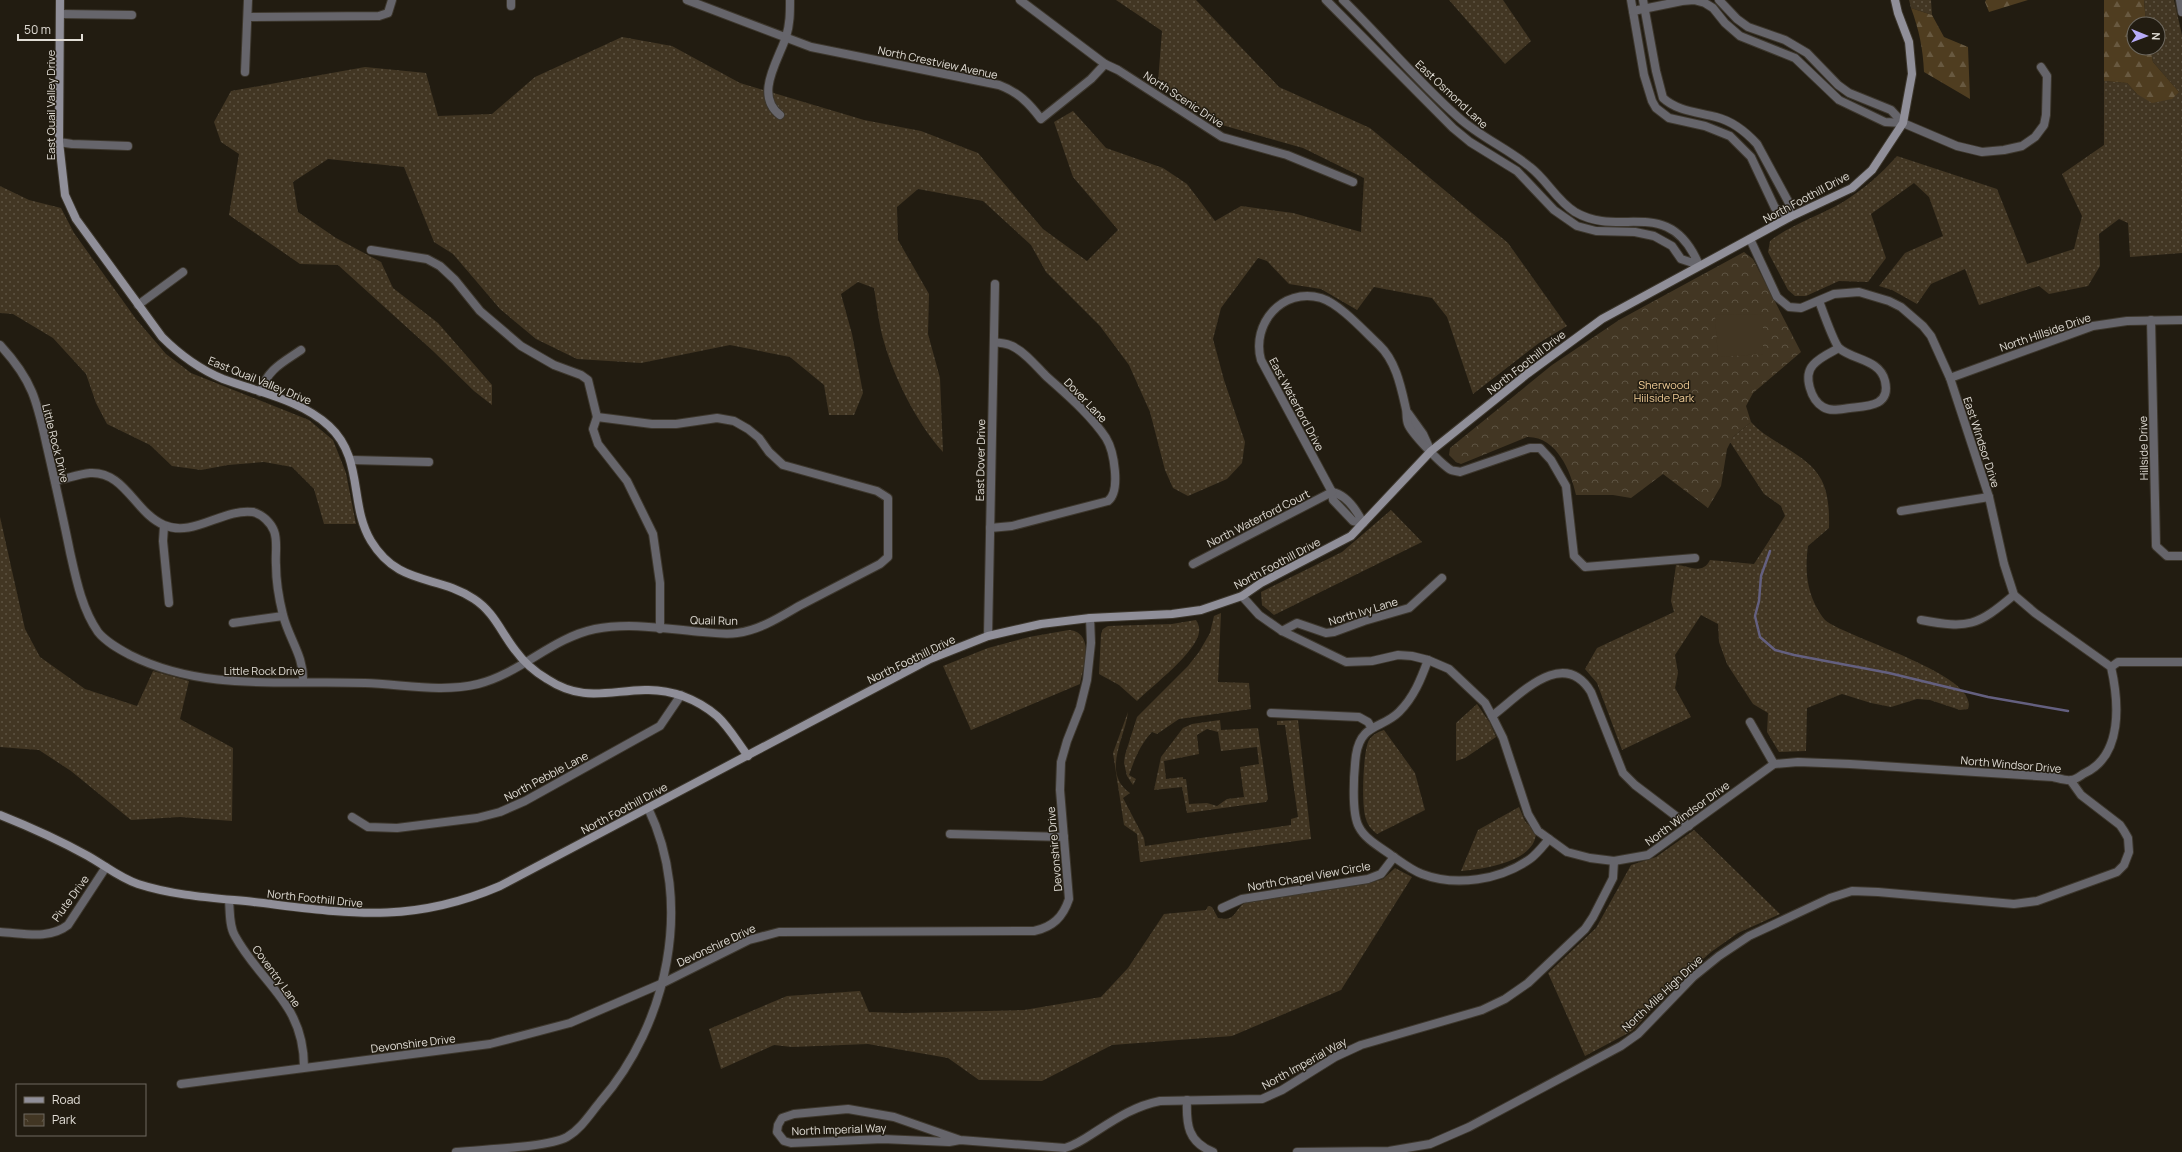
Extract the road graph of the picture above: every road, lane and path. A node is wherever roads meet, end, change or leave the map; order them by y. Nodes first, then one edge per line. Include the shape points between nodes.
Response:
1 (60, 0) edge
2 (248, 0) edge
3 (392, 0) edge
4 (687, 0) edge
5 (790, 0) edge
6 (1020, 0) edge
7 (1326, 0) edge
8 (1343, 0) edge
9 (1631, 0) edge
10 (1643, 0) edge
11 (1719, 0) edge
12 (1895, 0) edge
13 (2180, 0) edge
14 (1645, 9) junction
15 (1633, 11) junction
16 (2182, 12) edge
17 (60, 14) junction
18 (132, 15) dead end
19 (248, 17) junction
20 (786, 37) junction
21 (1104, 64) junction
22 (2041, 66) dead end
23 (245, 72) dead end
24 (780, 115) dead end
25 (1903, 123) junction
26 (59, 142) junction
27 (128, 146) dead end
28 (1511, 154) junction
29 (1504, 164) junction
30 (1353, 182) dead end
31 (1790, 217) junction
32 (1676, 234) junction
33 (1750, 239) junction
34 (1668, 243) junction
35 (371, 250) dead end
36 (1699, 265) junction
37 (183, 272) dead end
38 (995, 284) dead end
39 (1819, 301) junction
40 (138, 305) junction
41 (2151, 320) junction
42 (2182, 320) edge
43 (994, 342) junction
44 (0, 345) edge
45 (1839, 348) junction
46 (301, 350) dead end
47 (1950, 378) junction
48 (260, 392) junction
49 (597, 417) junction
50 (1431, 451) junction
51 (352, 460) junction
52 (429, 462) dead end
53 (55, 481) junction
54 (1332, 492) junction
55 (1989, 497) junction
56 (1901, 511) dead end
57 (1363, 524) junction
58 (164, 526) junction
59 (990, 528) junction
60 (2182, 556) edge
61 (1695, 558) dead end
62 (1193, 564) dead end
63 (1442, 578) dead end
64 (2014, 595) junction
65 (1242, 596) junction
66 (169, 603) dead end
67 (283, 616) junction
68 (1090, 618) junction
69 (1921, 620) dead end
70 (233, 623) dead end
71 (660, 628) junction
72 (1282, 631) junction
73 (988, 636) junction
74 (1428, 660) junction
75 (2182, 662) edge
76 (527, 663) junction
77 (2111, 667) junction
78 (303, 681) junction
79 (681, 695) junction
80 (1271, 714) dead end
81 (1492, 716) junction
82 (1750, 722) dead end
83 (1371, 727) junction
84 (748, 756) junction
85 (1774, 764) junction
86 (2071, 780) junction
87 (648, 808) junction
88 (0, 815) edge
89 (352, 817) dead end
90 (1689, 826) junction
91 (950, 834) dead end
92 (1064, 837) junction
93 (1549, 840) junction
94 (1394, 857) junction
95 (1614, 861) junction
96 (106, 867) junction
97 (229, 900) junction
98 (1222, 908) dead end
99 (0, 932) edge
100 (663, 983) junction
101 (304, 1067) junction
102 (181, 1084) dead end
103 (1187, 1100) junction
104 (960, 1140) junction
105 (456, 1152) edge
106 (1213, 1152) edge
107 (1298, 1152) edge

1 - 17 street, East Quail Valley Drive
2 - 19 street
3 - 19 street via 388,13 379,16
4 - 20 street
5 - 20 street via 790,22
6 - 21 street, North Scenic Drive
7 - 29 street, East Osmond Lane via 1453,128
8 - 28 street, East Osmond Lane via 1458,117 1481,136
9 - 15 street
10 - 14 street
11 - 25 street via 1743,23 1759,32 1786,40 1807,53 1843,89 1891,110
12 - 25 street via 1909,42 1912,74
13 - 16 street
14 - 15 street
14 - 25 street via 1682,0 1705,3 1740,36 1795,58 1839,100 1885,122
14 - 31 street via 1663,98 1682,109 1728,122 1751,137 1786,196
15 - 31 street via 1644,75 1656,108 1669,118 1705,126 1730,136 1751,157 1775,208
17 - 18 street
17 - 26 street, East Quail Valley Drive
19 - 23 street
20 - 21 street, North Crestview Avenue via 811,47 999,85 1024,99 1042,119 1091,79
20 - 24 street via 767,90 772,109
21 - 30 street, North Scenic Drive via 1118,70 1222,137 1287,155
22 - 25 street via 2047,76 2044,126 2035,137 2022,146 1982,152 1957,146
25 - 31 street, North Foothill Drive via 1882,157 1852,188
26 - 27 street
26 - 40 street, East Quail Valley Drive via 65,195 76,219
28 - 29 street
28 - 32 street, East Osmond Lane via 1530,167 1562,202 1580,214 1606,222 1632,220 1655,223
29 - 34 street, East Osmond Lane via 1528,181 1562,217 1578,226 1600,232 1643,232
31 - 33 street, North Foothill Drive
32 - 34 street
32 - 36 street, East Osmond Lane via 1692,250
33 - 36 street, North Foothill Drive
33 - 39 street, East Windsor Drive via 1760,265 1782,303 1789,307 1801,308
34 - 36 street, East Osmond Lane via 1681,259
35 - 49 street via 427,259 440,266 455,280 480,312 521,346 554,365 582,375 588,380
36 - 50 street, North Foothill Drive via 1602,318
37 - 40 street
38 - 43 street, East Dover Drive
39 - 45 street
39 - 47 street, East Windsor Drive via 1834,294 1859,292 1901,307 1914,316 1931,336
40 - 48 street, East Quail Valley Drive via 162,337 179,354 221,378
41 - 42 street, North Hillside Drive
41 - 47 street, North Hillside Drive via 2093,326
41 - 60 street, Hillside Drive via 2156,546 2167,556
43 - 59 street, East Dover Drive
43 - 59 street, Dover Lane via 1011,345 1023,354 1089,417 1106,439 1114,462 1115,490 1113,497 1108,501 1012,526
44 - 53 street, Little Rock Drive via 32,392
45 - 45 street via 1878,369 1884,378 1887,390 1875,406 1832,410 1824,408 1816,401 1809,388 1812,366
46 - 48 street via 274,368 265,378
47 - 55 street, East Windsor Drive
48 - 51 street, East Quail Valley Drive via 316,416 336,432
49 - 71 street via 592,429 598,444 627,481 653,534 660,583
49 - 71 street, Quail Run via 652,424 676,424 717,418 734,421 759,438 768,452 783,464 877,491 888,498 888,557 880,564 750,630 725,634
50 - 54 street, East Waterford Drive via 1407,411 1400,382 1381,347 1331,303 1321,298 1298,297 1286,300 1268,314 1260,332 1258,348 1261,360
50 - 57 street, North Foothill Drive
50 - 61 street via 1451,470 1460,472 1530,448 1540,448 1551,460 1566,486 1574,556 1585,567
51 - 52 street
51 - 76 street, East Quail Valley Drive via 363,520 370,540 383,558 405,574 453,588 476,600 496,618 515,650
53 - 58 street via 89,473 102,474 119,483 136,504
53 - 78 street, Little Rock Drive via 78,587 100,635 116,648 172,671 205,679 246,683
54 - 57 street, East Waterford Drive via 1334,500 1353,522
54 - 62 street, North Waterford Court
55 - 56 street
55 - 64 street, East Windsor Drive via 2004,564
57 - 65 street, North Foothill Drive via 1351,536 1261,583
58 - 66 street
58 - 67 street via 191,527 239,513 252,512 265,519 275,532 276,581
59 - 73 street, East Dover Drive
63 - 72 street, North Ivy Lane via 1409,608 1326,633 1297,623
64 - 69 street via 1997,609 1972,623 1951,626
64 - 77 street via 2034,613
65 - 68 street, North Foothill Drive via 1201,610
65 - 72 street, North Windsor Drive via 1258,615
67 - 70 street
67 - 78 street via 301,660
68 - 73 street, North Foothill Drive via 1040,624
68 - 92 street, Devonshire Drive via 1091,643 1087,680 1061,762 1060,790
71 - 76 street, Quail Run via 605,628 574,635
72 - 74 street, North Windsor Drive via 1346,662 1372,661 1398,655
73 - 84 street, North Foothill Drive via 930,659
74 - 81 street, North Windsor Drive via 1449,669 1485,704
74 - 83 street via 1410,701 1398,714
75 - 77 street via 2118,662
76 - 78 street, Little Rock Drive via 494,679 449,688
76 - 79 street, East Quail Valley Drive via 547,679 570,691 596,695 646,690
77 - 86 street, North Windsor Drive via 2116,688 2116,710 2110,746 2103,760 2092,770
79 - 84 street, East Quail Valley Drive via 718,717
79 - 89 street, North Pebble Lane via 660,726 525,801 500,812 477,818 397,828 368,827
80 - 83 street via 1359,716
81 - 90 street via 1546,676 1561,673 1576,676 1591,692 1623,773
81 - 93 street, North Windsor Drive via 1503,738 1528,814 1538,831
82 - 85 street
83 - 94 street via 1360,741 1356,755 1355,817 1359,828 1370,840
84 - 87 street, North Foothill Drive
85 - 86 street, North Windsor Drive via 1798,762 1858,765
85 - 90 street, North Windsor Drive
86 - 107 street, North Mile High Drive via 2081,795 2120,825 2128,838 2129,846 2122,868 2110,876 2037,901 2014,904 1852,891 1830,898 1749,936 1719,956 1693,977 1638,1034 1621,1046 1469,1126 1430,1144 1389,1151
87 - 97 street, North Foothill Drive via 500,886 444,906 375,914
87 - 100 street via 659,831 669,884 670,949
88 - 96 street, North Foothill Drive via 48,834
90 - 95 street, North Windsor Drive via 1648,855
91 - 92 street
92 - 100 street, Devonshire Drive via 1069,899 1062,915 1042,929 779,932 750,940
93 - 94 street via 1530,858 1513,868 1474,879 1451,880 1422,874
93 - 95 street, North Windsor Drive via 1567,852
94 - 98 street, North Chapel View Circle via 1381,874 1368,879 1242,899
95 - 103 street, North Imperial Way via 1613,878 1594,917 1585,929 1528,982 1505,999 1482,1010 1361,1045 1262,1099
96 - 97 street, North Foothill Drive via 137,884 184,895
96 - 99 street, Piute Drive via 68,925 60,931 47,934
97 - 101 street, Coventry Lane via 234,935 288,1007 299,1030 304,1052
100 - 101 street, Devonshire Drive via 570,1023 490,1044
100 - 105 street via 651,1018 628,1066 574,1132 551,1143
101 - 102 street, Devonshire Drive
103 - 104 street, North Imperial Way via 1160,1102 1136,1108 1079,1143 1064,1148
103 - 106 street via 1186,1122 1192,1136 1201,1147
104 - 104 street, North Imperial Way via 894,1117 848,1109 794,1114 782,1118 777,1132 784,1141 791,1143 883,1138 949,1142

